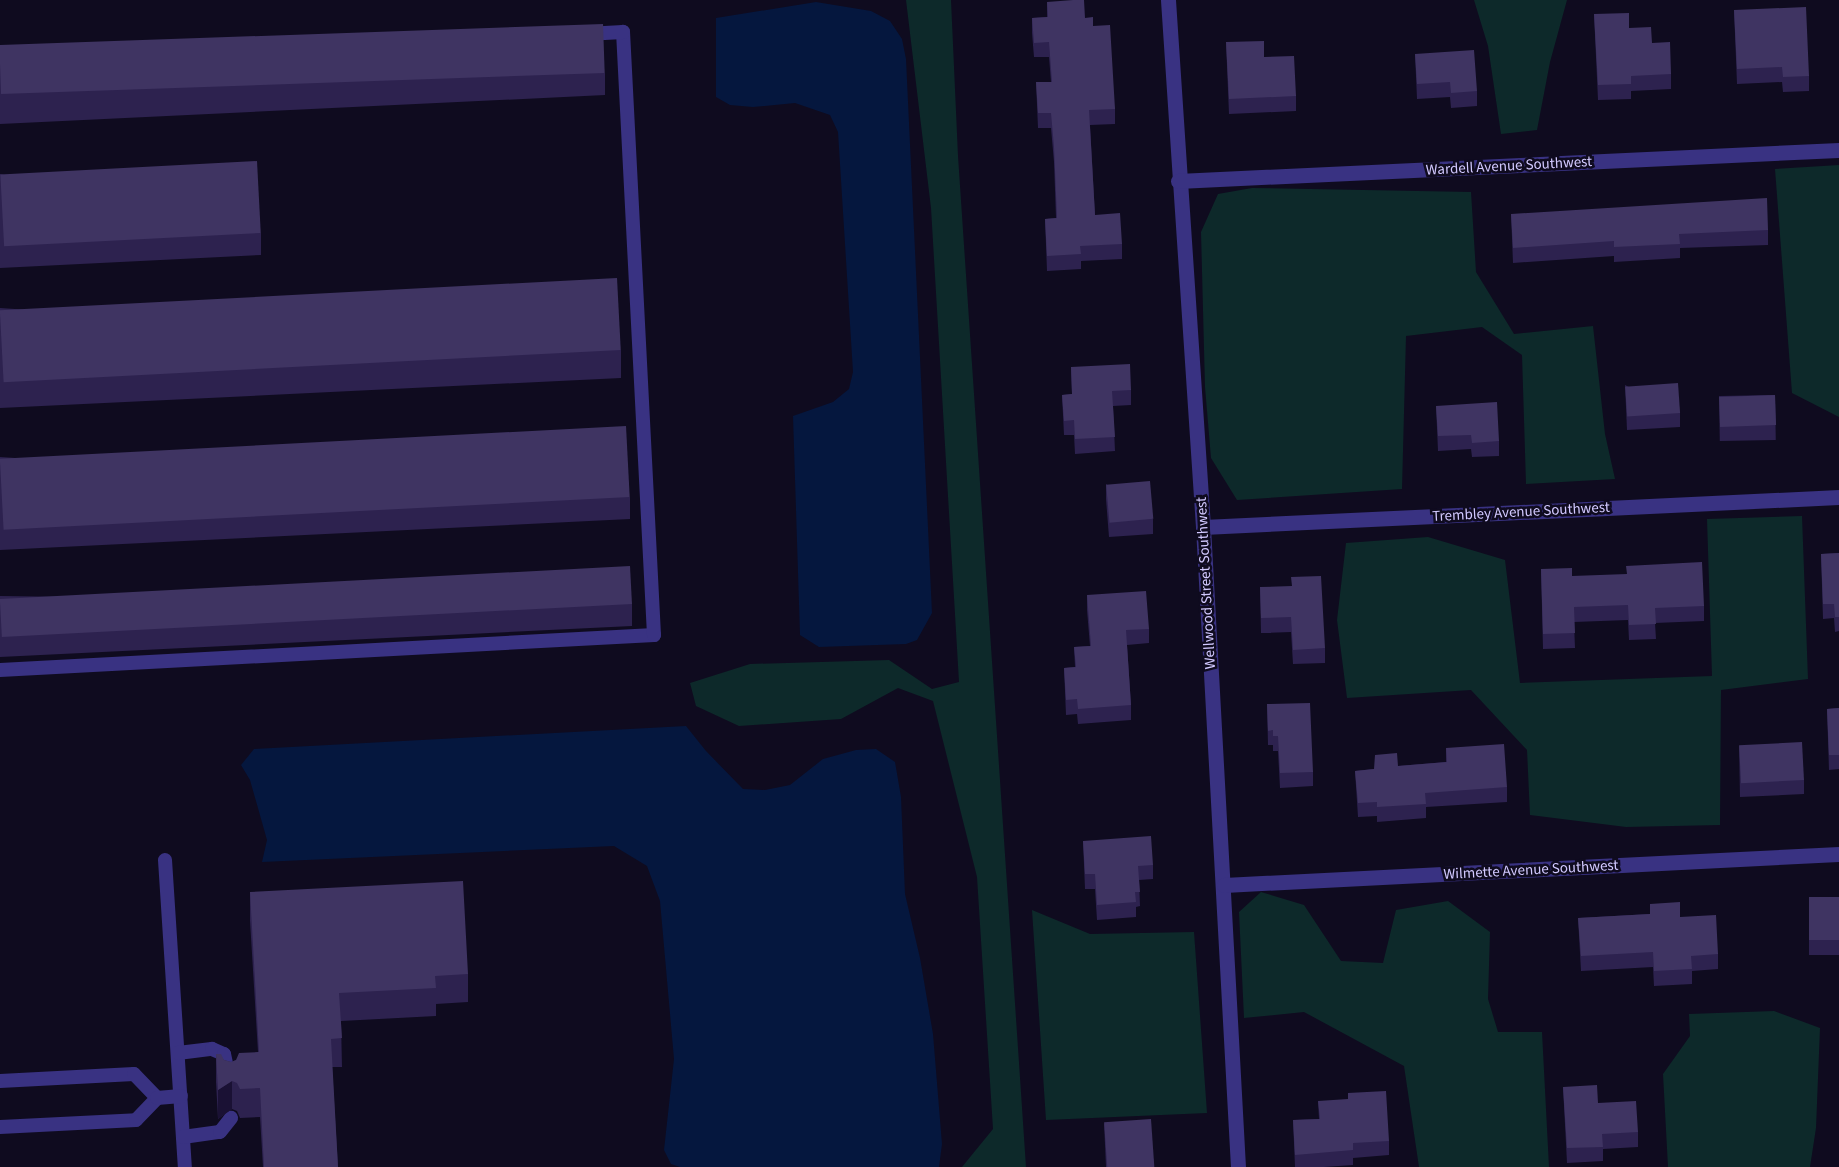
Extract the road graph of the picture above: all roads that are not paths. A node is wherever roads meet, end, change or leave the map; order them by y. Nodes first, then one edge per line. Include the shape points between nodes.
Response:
1 (1168, 0) edge
2 (576, 34) edge
3 (1839, 150) edge
4 (1178, 181) junction
5 (1839, 497) edge
6 (1203, 526) junction
7 (0, 670) edge
8 (1839, 854) edge
9 (165, 860) dead end
10 (1224, 885) junction
11 (178, 1053) junction
12 (0, 1081) edge
13 (230, 1082) edge
14 (180, 1096) junction
15 (157, 1098) junction
16 (231, 1118) dead end
17 (0, 1127) edge
18 (183, 1137) junction
19 (185, 1167) edge
20 (1238, 1167) edge

1 - 4 street, Wellwood Street Southwest
2 - 7 lane via 623,32 654,635
3 - 4 street, Wardell Avenue Southwest
4 - 6 street, Wellwood Street Southwest
5 - 6 street, Trembley Avenue Southwest
6 - 10 street, Wellwood Street Southwest
8 - 10 street, Wilmette Avenue Southwest
9 - 11 lane
10 - 20 street, Wellwood Street Southwest
11 - 13 lane via 212,1049 224,1054
11 - 14 lane
12 - 15 lane via 134,1074
14 - 15 lane
14 - 18 lane
15 - 17 lane via 136,1120
16 - 18 lane via 220,1132
18 - 19 lane

